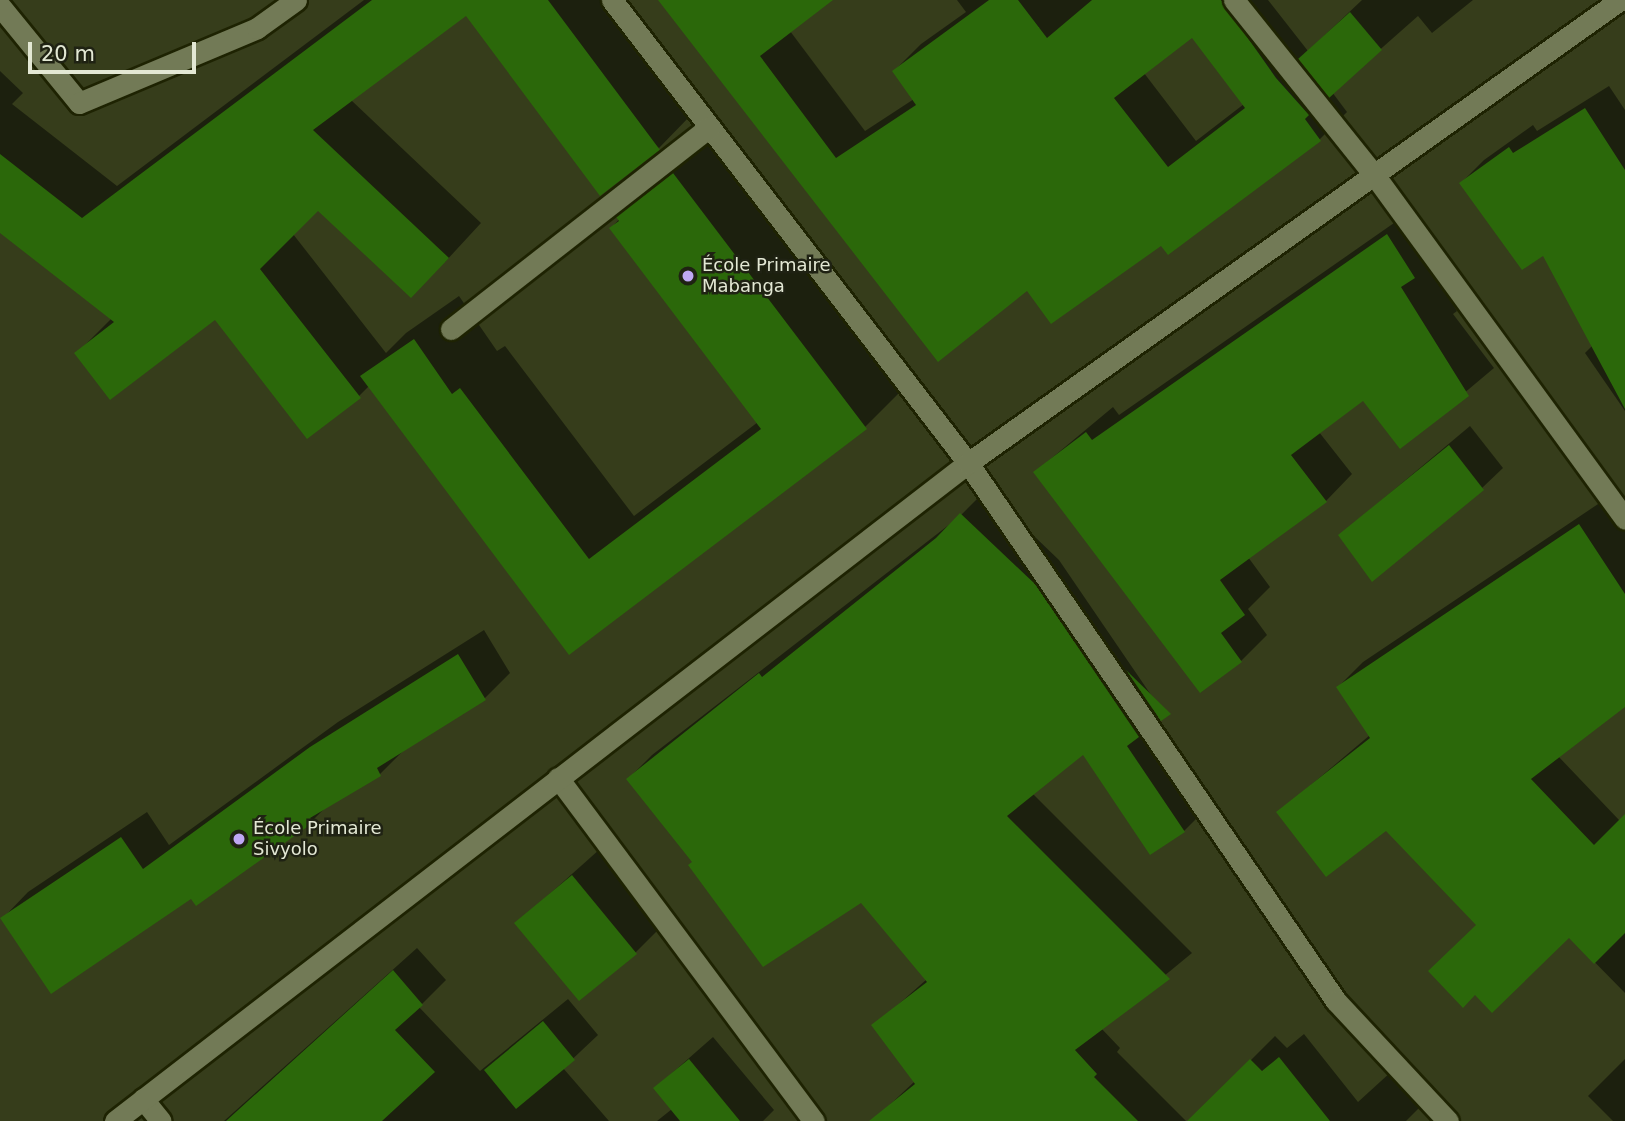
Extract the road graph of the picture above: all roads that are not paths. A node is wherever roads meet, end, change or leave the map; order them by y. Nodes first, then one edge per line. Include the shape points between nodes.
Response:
1 (296, 0) edge
2 (612, 0) edge
3 (1234, 0) edge
4 (1620, 0) edge
5 (0, 6) edge
6 (710, 127) junction
7 (1375, 176) junction
8 (451, 329) dead end
9 (968, 463) junction
10 (1625, 519) edge
11 (558, 778) junction
12 (143, 1099) junction
13 (115, 1121) edge
14 (161, 1121) edge
15 (814, 1121) edge
16 (1448, 1121) edge

1 - 5 street via 257,28 79,103
2 - 6 street
3 - 7 street
4 - 7 street
6 - 8 street
6 - 9 street
7 - 9 street
7 - 10 street
9 - 11 street
9 - 16 street via 1336,1001
11 - 12 street
11 - 15 street
12 - 13 street
12 - 14 street

